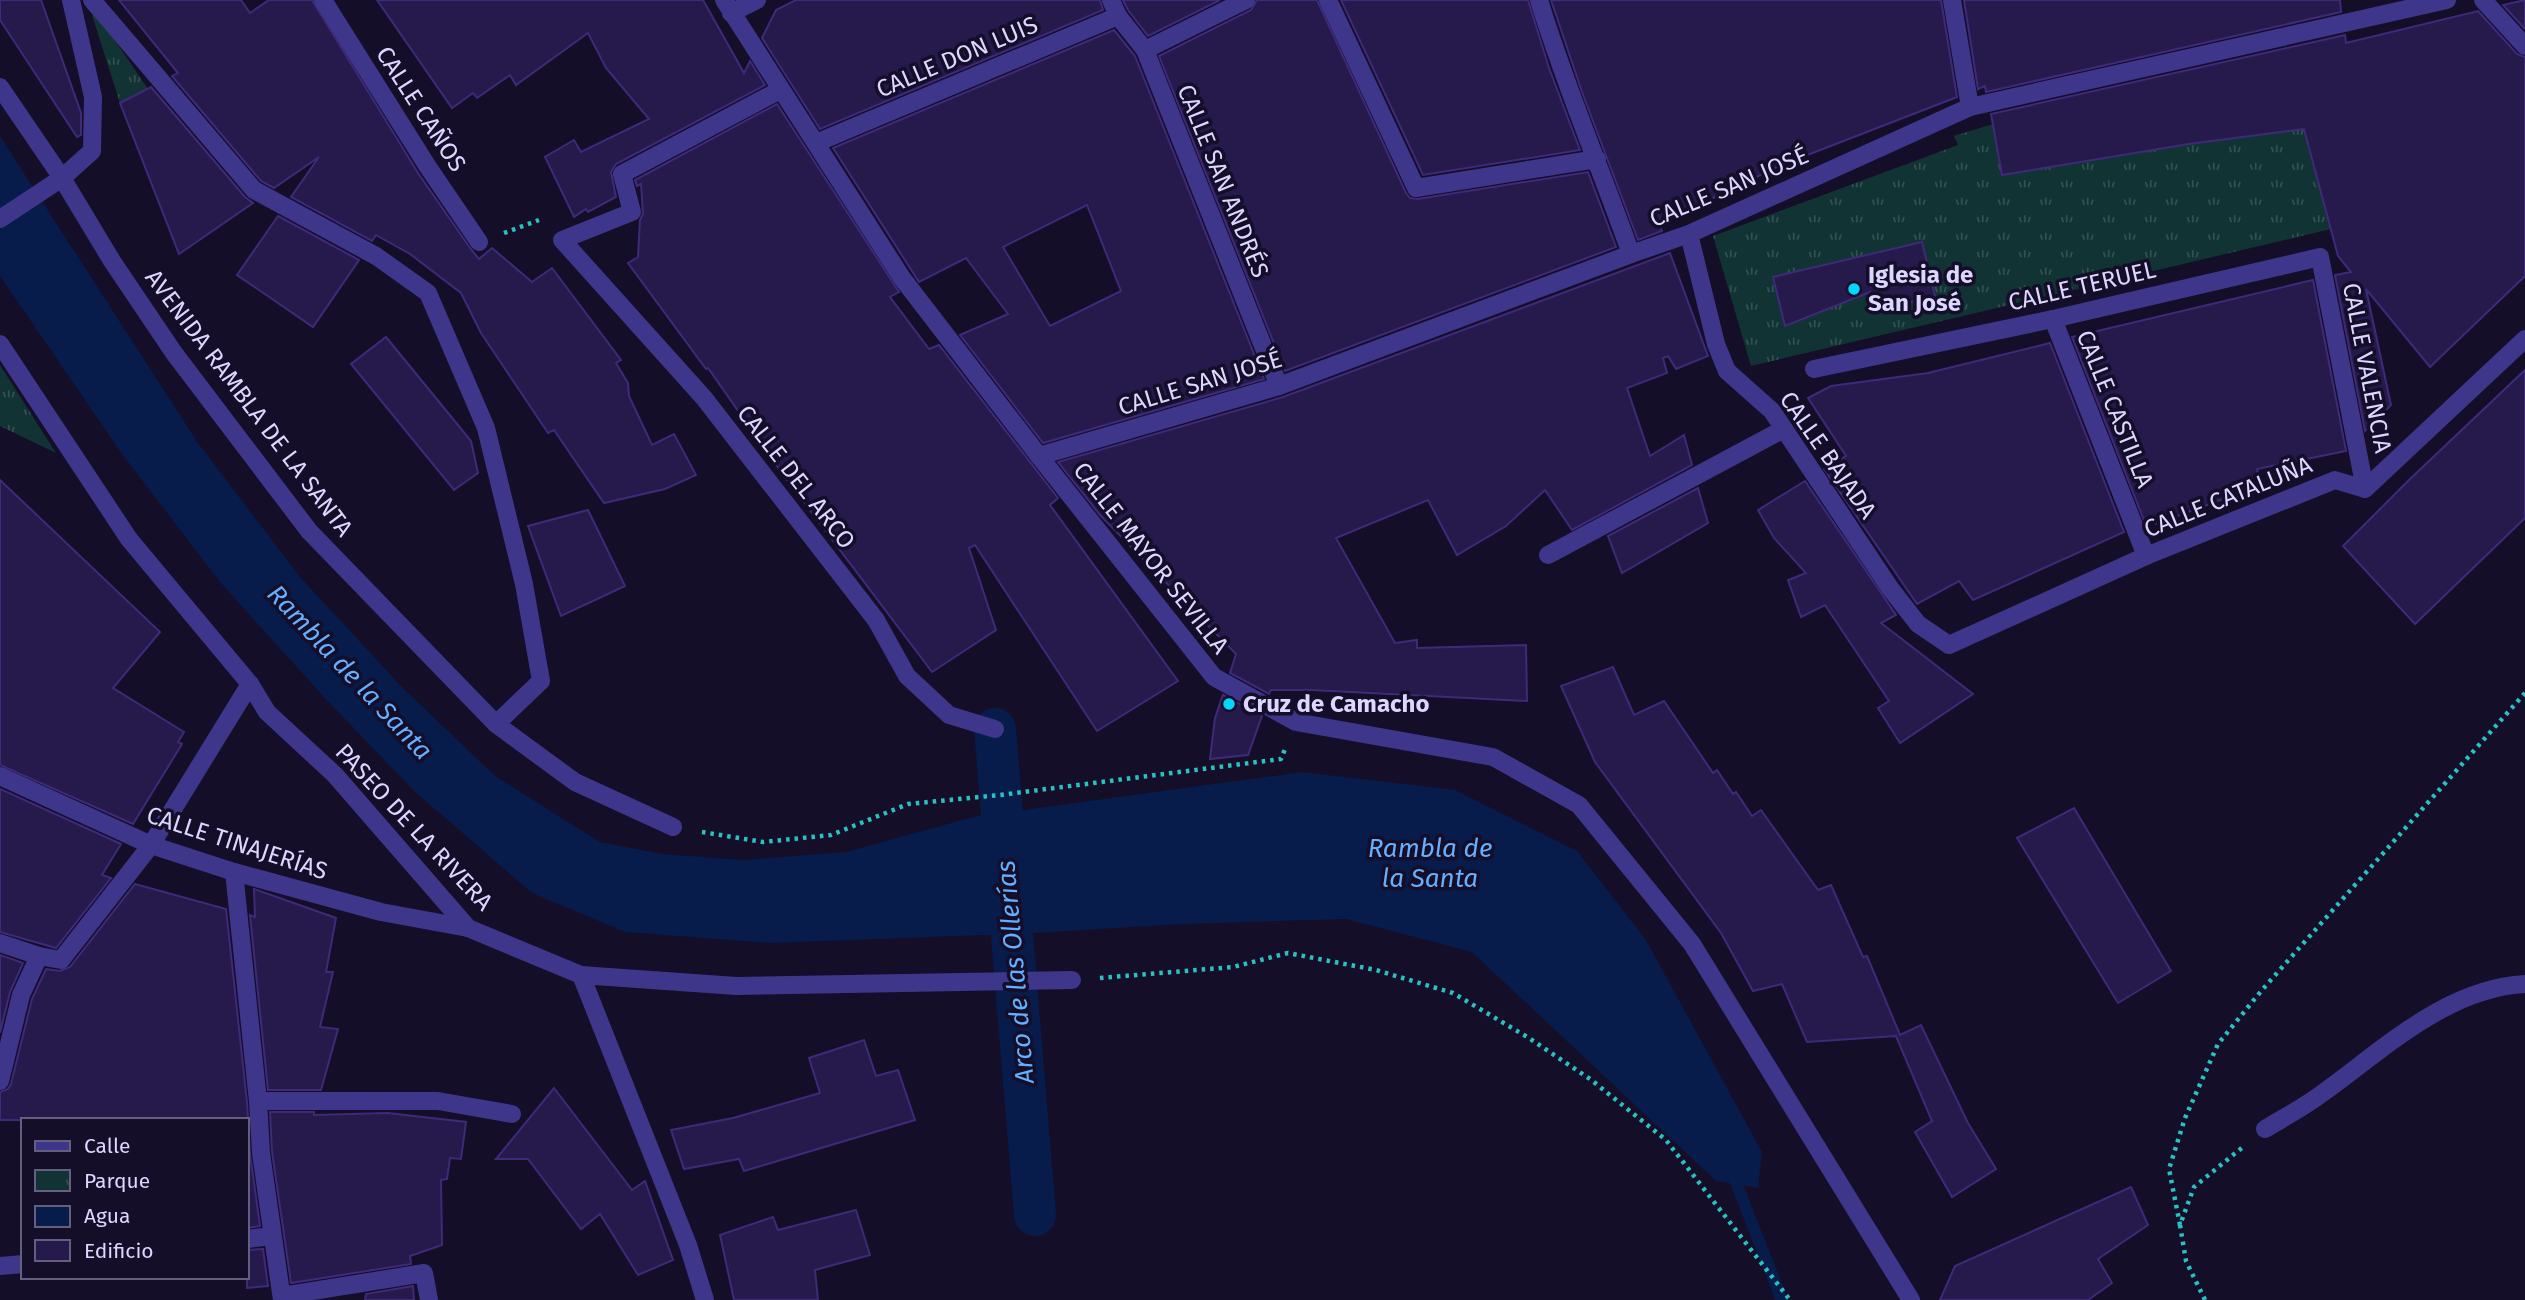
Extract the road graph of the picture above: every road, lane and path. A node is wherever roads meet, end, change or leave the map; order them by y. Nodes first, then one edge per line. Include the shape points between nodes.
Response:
1 (71, 0) edge
2 (92, 0) edge
3 (323, 0) edge
4 (757, 0) edge
5 (1246, 0) edge
6 (1328, 0) edge
7 (1539, 0) edge
8 (1952, 0) edge
9 (2447, 0) edge
10 (2483, 0) edge
11 (728, 6) edge
12 (1114, 8) edge
13 (2525, 46) edge
14 (1145, 50) junction
15 (0, 87) edge
16 (780, 90) junction
17 (1970, 107) junction
18 (816, 143) junction
19 (1597, 159) junction
20 (62, 178) junction
21 (0, 219) edge
22 (1689, 234) junction
23 (479, 242) dead end
24 (1631, 254) junction
25 (2320, 257) joint
26 (2053, 319) junction
27 (2525, 339) edge
28 (0, 344) edge
29 (1814, 369) dead end
30 (1279, 386) junction
31 (1784, 429) junction
32 (1039, 457) junction
33 (2365, 489) junction
34 (1548, 555) dead end
35 (2146, 556) junction
36 (1949, 645) joint
37 (250, 684) junction
38 (2525, 693) edge
39 (496, 724) junction
40 (995, 729) dead end
41 (1281, 759) dead end
42 (0, 776) edge
43 (673, 827) joint
44 (151, 845) junction
45 (234, 872) junction
46 (468, 928) junction
47 (0, 943) edge
48 (39, 956) junction
49 (582, 975) junction
50 (1072, 980) joint
51 (2525, 984) edge
52 (0, 1081) edge
53 (258, 1101) junction
54 (512, 1114) dead end
55 (2265, 1129) joint
56 (2180, 1224) junction
57 (272, 1236) junction
58 (248, 1239) edge
59 (21, 1264) edge
60 (0, 1266) edge
61 (282, 1298) edge
62 (429, 1300) edge
63 (705, 1300) edge
64 (1790, 1300) edge
65 (1911, 1300) edge
66 (2205, 1300) edge

1 - 20 street via 93,97 92,151
2 - 39 street via 254,190 376,257 428,293 486,428 524,584 541,681
3 - 23 street, CALLE CAÑOS
4 - 11 street
5 - 14 street
6 - 19 street via 1416,188
7 - 19 street via 1557,61
8 - 17 street
9 - 17 street, CALLE SAN JOSÉ
10 - 13 street
11 - 16 street, CALLE MAYOR SEVILLA
12 - 14 street, CALLE SAN ANDRÉS
12 - 18 street, CALLE DON LUIS
14 - 30 street, CALLE SAN ANDRÉS
15 - 20 street, AVENIDA RAMBLA DE LA SANTA
16 - 18 street, CALLE MAYOR SEVILLA
16 - 40 street, CALLE DEL ARCO via 622,174 632,212 562,240 704,398 876,620 907,676 949,715
17 - 22 street, CALLE SAN JOSÉ
18 - 32 street, CALLE MAYOR SEVILLA via 902,278
19 - 24 street
20 - 21 street
20 - 39 street, AVENIDA RAMBLA DE LA SANTA via 174,353 309,531
22 - 24 street, CALLE SAN JOSÉ
22 - 31 street, CALLE BAJADA via 1727,371 1772,411
24 - 30 street, CALLE SAN JOSÉ
25 - 26 street, CALLE TERUEL
25 - 33 street, CALLE VALENCIA
26 - 29 street, CALLE TERUEL
26 - 35 street, CALLE CASTILLA
27 - 33 street
28 - 37 street, PASEO DE LA RIVERA via 129,539
30 - 32 street, CALLE SAN JOSÉ
31 - 34 street
31 - 36 street, CALLE BAJADA via 1890,588 1918,624
32 - 65 street, CALLE MAYOR SEVILLA via 1214,677 1296,722 1493,757 1579,805 1692,944
33 - 35 street, CALLE CATALUÑA via 2335,480
35 - 36 street, CALLE CATALUÑA
37 - 44 street
37 - 46 street, PASEO DE LA RIVERA via 267,712 335,775
38 - 56 path via 2218,1044 2185,1118 2169,1169
39 - 43 street, AVENIDA RAMBLA DE LA SANTA via 575,782
41 - 43 path via 908,804 831,835 763,842
42 - 44 street, CALLE TINAJERÍAS
44 - 45 street, CALLE TINAJERÍAS
44 - 48 street via 61,960
45 - 46 street, CALLE TINAJERÍAS via 381,912
45 - 53 street
46 - 49 street, PASEO DE LA RIVERA
47 - 48 street
48 - 52 street via 21,995
49 - 50 street, PASEO DE LA RIVERA via 736,986
49 - 63 street via 688,1245
50 - 64 path via 1233,967 1288,953 1376,970 1453,993 1590,1079 1665,1140
51 - 55 street via 2511,984 2449,1004
53 - 54 street via 438,1101
53 - 57 street
55 - 56 path via 2194,1186
56 - 66 path via 2186,1261
57 - 58 street
57 - 61 street
59 - 60 street
61 - 62 street via 424,1273

